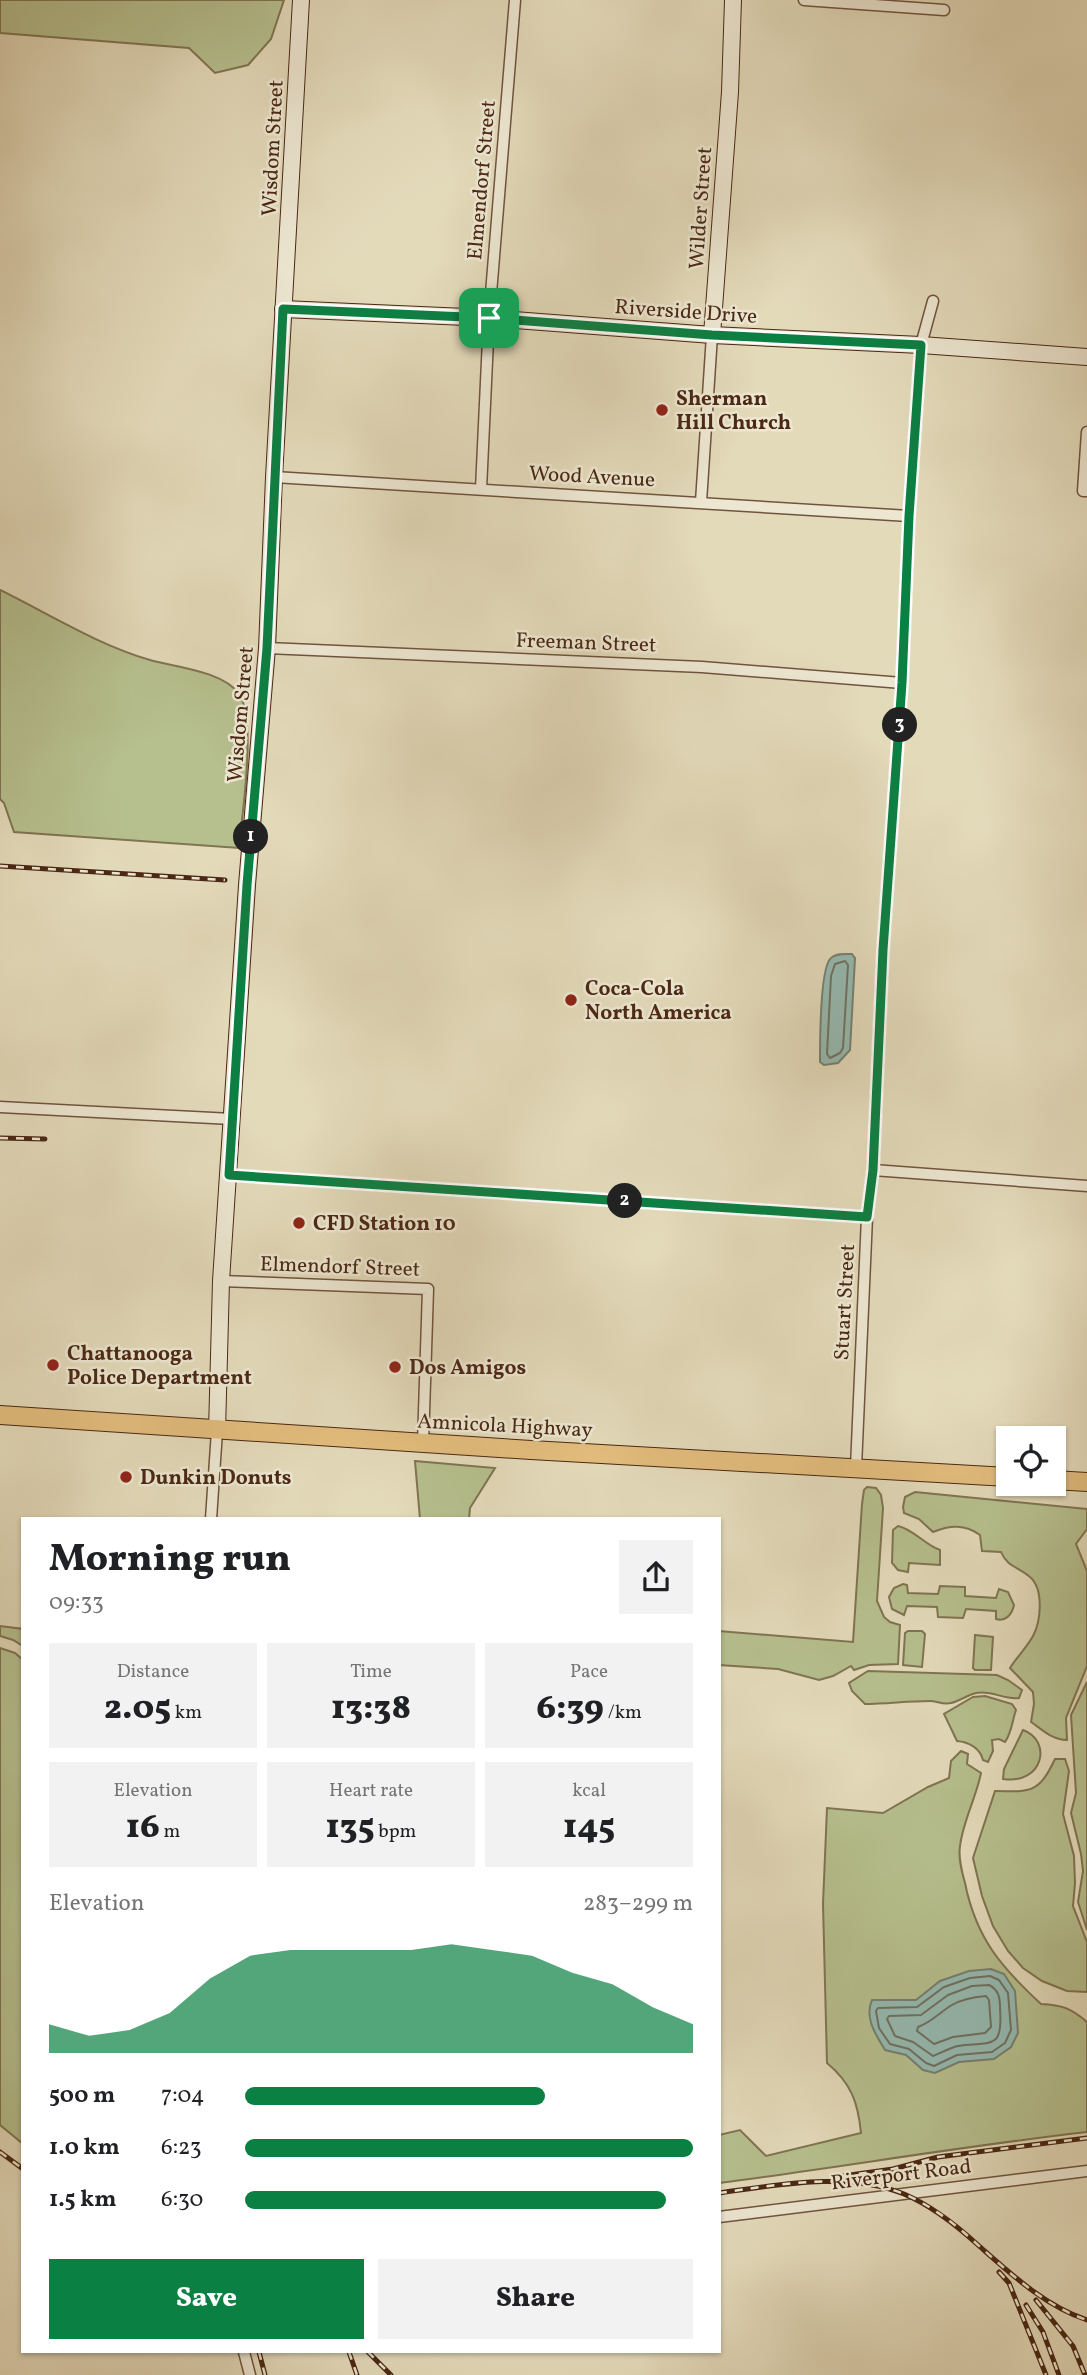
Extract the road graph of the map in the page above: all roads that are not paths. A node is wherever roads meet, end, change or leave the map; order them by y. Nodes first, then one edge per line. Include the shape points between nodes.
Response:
1 (301, 0) edge
2 (515, 0) edge
3 (733, 0) edge
4 (804, 0) edge
5 (944, 10) dead end
6 (933, 301) dead end
7 (283, 309) junction
8 (489, 318) junction
9 (712, 335) junction
10 (921, 345) junction
11 (1087, 357) edge
12 (1087, 432) edge
13 (274, 477) junction
14 (481, 489) junction
15 (1087, 491) edge
16 (701, 502) junction
17 (909, 516) junction
18 (267, 648) junction
19 (902, 683) junction
20 (0, 1107) edge
21 (232, 1119) junction
22 (873, 1170) junction
23 (229, 1175) junction
24 (1087, 1186) edge
25 (867, 1217) junction
26 (221, 1281) junction
27 (0, 1415) edge
28 (217, 1431) junction
29 (423, 1443) junction
30 (856, 1467) junction
31 (996, 1476) edge
32 (1066, 1481) edge
33 (1087, 1482) edge
34 (211, 1517) edge
35 (1087, 2171) edge
36 (721, 2217) edge
37 (244, 2353) edge
38 (250, 2375) edge

1 - 7 street, Wisdom Street
2 - 8 street, Elmendorf Street
3 - 9 street, Wilder Street
4 - 5 street
6 - 10 street, Stuart Street
7 - 8 street, Riverside Drive
7 - 13 street, Wisdom Street
8 - 9 street, Riverside Drive
8 - 14 street, Elmendorf Street
9 - 10 street, Riverside Drive
9 - 16 street, Wilder Street
10 - 11 street, Riverside Drive
10 - 17 street, Stuart Street
12 - 15 street via 1083,491
13 - 14 street, Wood Avenue
13 - 18 street, Wisdom Street
14 - 16 street, Wood Avenue
16 - 17 street, Wood Avenue
17 - 19 street, Stuart Street
18 - 19 street, Freeman Street via 702,667
18 - 21 street, Wisdom Street
19 - 22 street, Stuart Street
20 - 21 street
21 - 23 street, Wisdom Street
22 - 24 street
22 - 25 street, Stuart Street
23 - 25 street
23 - 26 street, Wisdom Street
25 - 30 street, Stuart Street
26 - 28 street, Wisdom Street
26 - 29 street, Elmendorf Street via 428,1289
27 - 28 main road, Amnicola Highway
28 - 29 main road, Amnicola Highway
28 - 34 street
29 - 30 main road, Amnicola Highway
30 - 31 main road, Amnicola Highway
32 - 33 main road
35 - 36 street, Riverport Road
37 - 38 street

